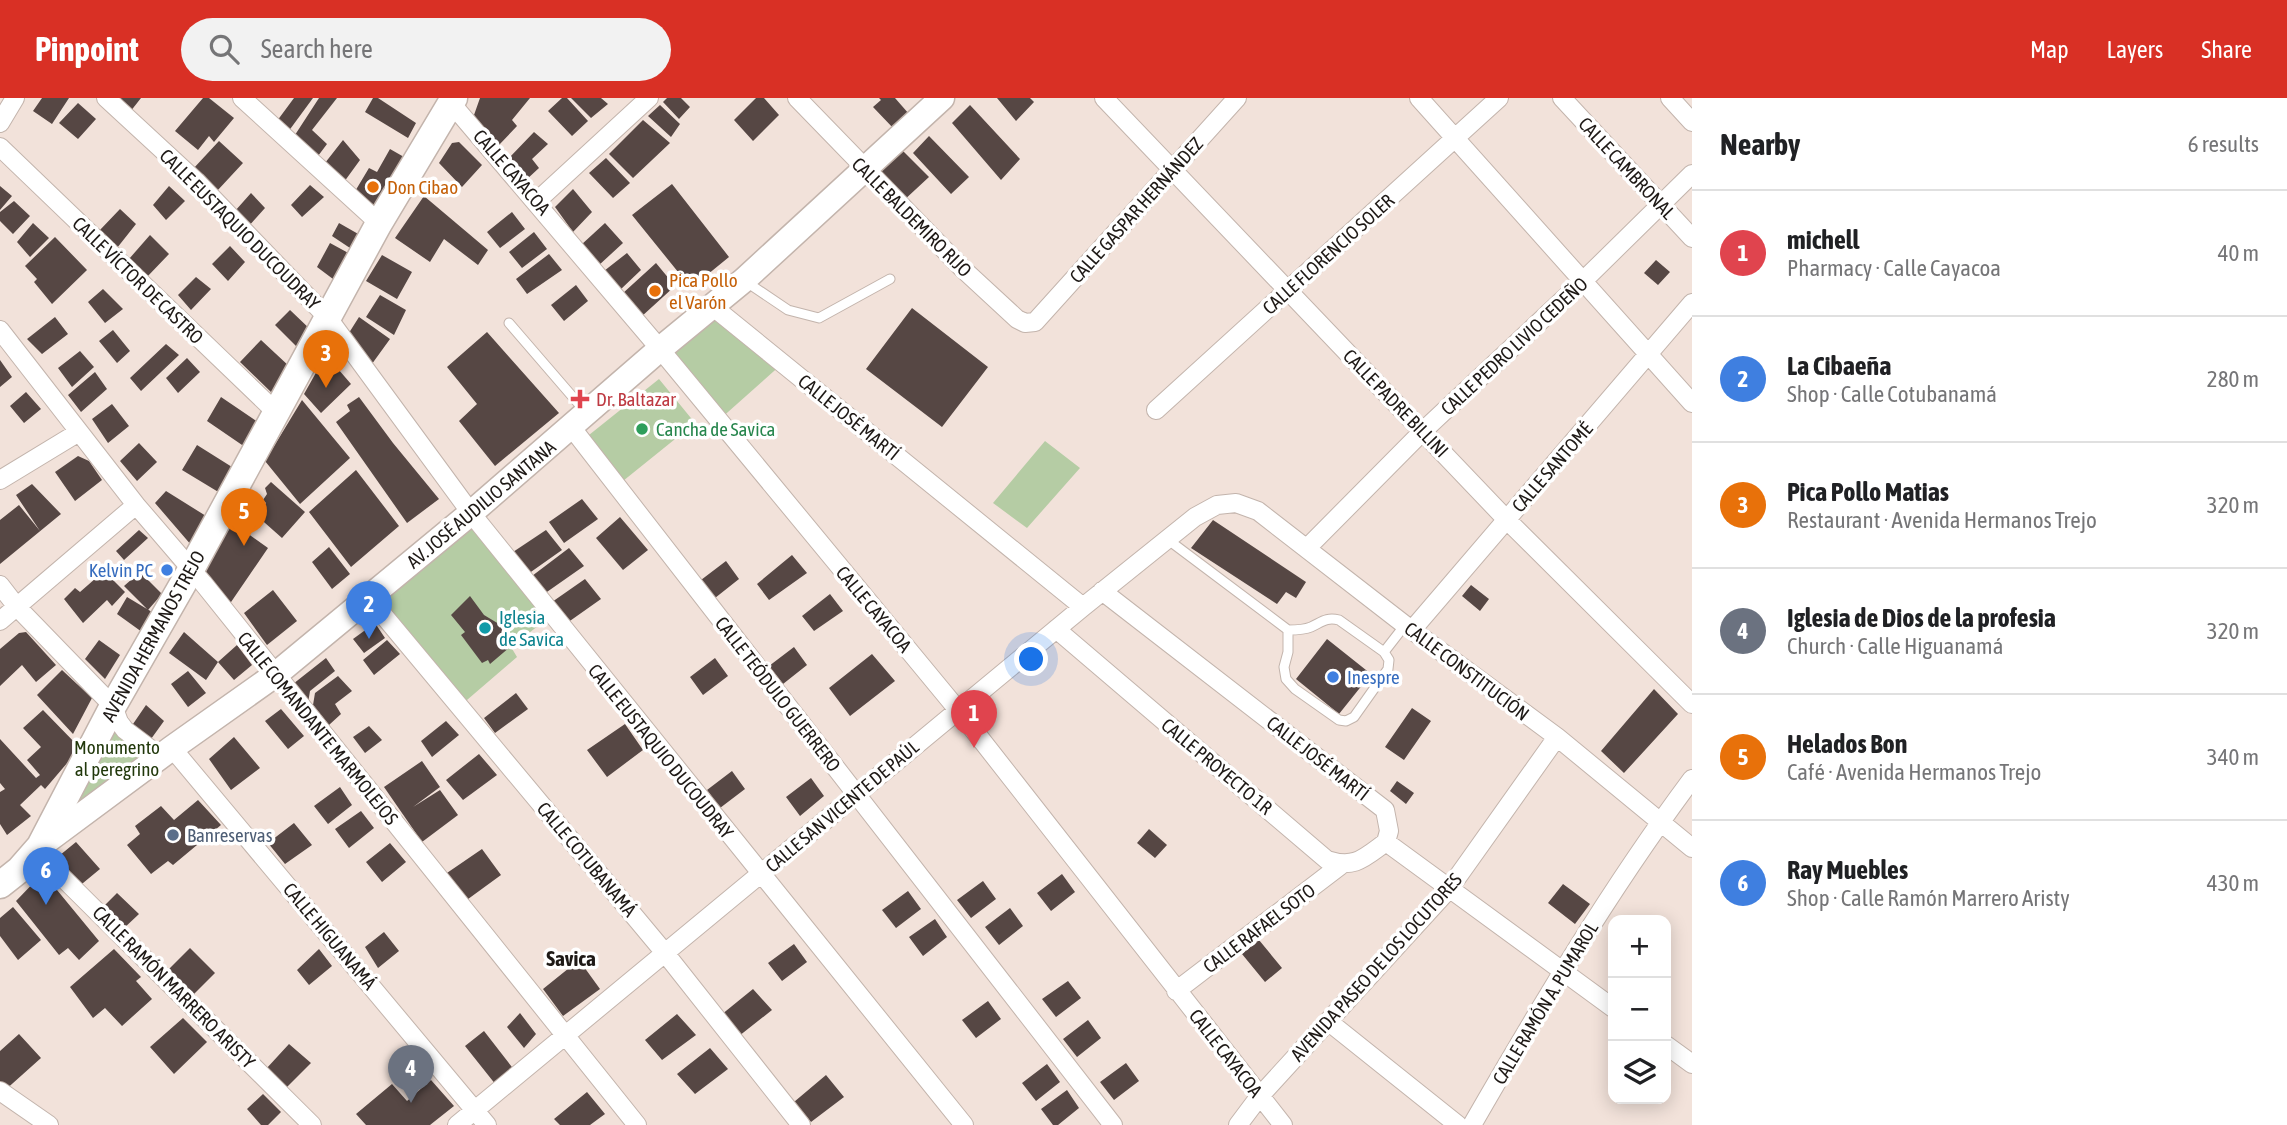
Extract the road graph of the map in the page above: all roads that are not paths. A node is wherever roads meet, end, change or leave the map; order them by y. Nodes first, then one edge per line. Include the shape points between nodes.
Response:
1 (15, 98) edge
2 (106, 98) edge
3 (242, 98) edge
4 (649, 98) edge
5 (797, 98) edge
6 (942, 98) edge
7 (1104, 98) edge
8 (1237, 98) edge
9 (1419, 98) edge
10 (1500, 98) edge
11 (1562, 98) edge
12 (1670, 98) edge
13 (453, 100) edge
14 (0, 122) edge
15 (1692, 122) edge
16 (1457, 139) junction
17 (0, 148) edge
18 (863, 169) junction
19 (1172, 171) junction
20 (1692, 173) edge
21 (537, 201) junction
22 (1661, 205) junction
23 (379, 223) junction
24 (1692, 238) edge
25 (890, 279) dead end
26 (744, 280) junction
27 (1583, 281) junction
28 (1287, 291) junction
29 (1692, 303) edge
30 (712, 306) junction
31 (328, 318) junction
32 (509, 323) dead end
33 (1035, 323) joint
34 (0, 330) edge
35 (660, 349) junction
36 (1648, 355) junction
37 (1692, 403) edge
38 (1156, 410) dead end
39 (276, 413) junction
40 (580, 421) junction
41 (1423, 431) junction
42 (79, 432) junction
43 (0, 481) edge
44 (1236, 503) joint
45 (136, 505) junction
46 (471, 513) junction
47 (1507, 520) junction
48 (1167, 540) junction
49 (1307, 548) junction
50 (192, 569) junction
51 (0, 585) edge
52 (1102, 591) junction
53 (369, 597) junction
54 (17, 607) junction
55 (1083, 607) junction
56 (0, 621) edge
57 (1408, 627) junction
58 (1056, 629) junction
59 (1288, 630) junction
60 (1384, 652) junction
61 (275, 675) junction
62 (1692, 704) edge
63 (113, 706) junction
64 (958, 710) junction
65 (1557, 737) junction
66 (167, 752) junction
67 (1692, 779) edge
68 (856, 794) junction
69 (1660, 822) junction
70 (1386, 842) junction
71 (40, 846) junction
72 (1692, 848) edge
73 (1341, 865) junction
74 (0, 872) edge
75 (760, 874) junction
76 (0, 885) edge
77 (1449, 889) junction
78 (665, 953) junction
79 (1561, 971) junction
80 (1177, 990) junction
81 (1608, 1004) edge
82 (1329, 1022) junction
83 (565, 1037) junction
84 (1671, 1049) edge
85 (1692, 1064) edge
86 (0, 1091) edge
87 (1259, 1097) junction
88 (481, 1118) edge
89 (49, 1125) edge
90 (312, 1125) edge
91 (457, 1125) edge
92 (637, 1125) edge
93 (801, 1125) edge
94 (964, 1125) edge
95 (1114, 1125) edge
96 (1238, 1125) edge
97 (1283, 1125) edge
98 (1458, 1125) edge
99 (1472, 1125) edge

1 - 14 street
2 - 31 street, CALLE EUSTAQUIO DUCOUDRAY via 196,181
3 - 23 street
4 - 21 street
5 - 18 street, CALLE BALDEMIRO RIJO
6 - 18 main road, AV. JOSÉ AUDILIO SANTANA
7 - 19 street, CALLE PADRE BILLINI
8 - 19 street, CALLE GASPAR HERNÁNDEZ
9 - 16 street
10 - 16 street, CALLE FLORENCIO SOLER
11 - 22 street, CALLE CAMBRONAL
12 - 15 street
13 - 21 street, CALLE CAYACOA
13 - 23 main road, AVENIDA HERMANOS TREJO
16 - 27 street
16 - 28 street, CALLE FLORENCIO SOLER
17 - 39 street, CALLE VÍCTOR DE CASTRO
18 - 26 main road, AV. JOSÉ AUDILIO SANTANA
18 - 33 street, CALLE BALDEMIRO RIJO via 1017,318
19 - 28 street, CALLE PADRE BILLINI
19 - 33 street, CALLE GASPAR HERNÁNDEZ
20 - 22 street, CALLE PEDRO LIVIO CEDEÑO
21 - 35 street, CALLE CAYACOA
22 - 24 street, CALLE CAMBRONAL
22 - 27 street, CALLE PEDRO LIVIO CEDEÑO
23 - 31 main road, AVENIDA HERMANOS TREJO
25 - 26 lane via 820,318 788,310
26 - 30 main road, AV. JOSÉ AUDILIO SANTANA
27 - 36 street
27 - 41 street, CALLE PEDRO LIVIO CEDEÑO
28 - 38 street, CALLE FLORENCIO SOLER
28 - 41 street, CALLE PADRE BILLINI
29 - 36 street, CALLE SANTOMÉ
30 - 35 main road, AV. JOSÉ AUDILIO SANTANA
30 - 55 street, CALLE JOSÉ MARTÍ
31 - 39 main road, AVENIDA HERMANOS TREJO
31 - 46 street, CALLE EUSTAQUIO DUCOUDRAY
32 - 40 lane
34 - 42 street, CALLE COMANDANTE MARMOLEJOS
35 - 40 main road, AV. JOSÉ AUDILIO SANTANA
35 - 64 street, CALLE CAYACOA
36 - 37 street
36 - 47 street, CALLE SANTOMÉ
39 - 50 main road, AVENIDA HERMANOS TREJO
40 - 46 main road, AV. JOSÉ AUDILIO SANTANA
40 - 68 street, CALLE TEÓDULO GUERRERO
41 - 47 street, CALLE PADRE BILLINI
41 - 49 street, CALLE PEDRO LIVIO CEDEÑO
42 - 43 street
42 - 45 street, CALLE COMANDANTE MARMOLEJOS
44 - 48 street, CALLE SAN VICENTE DE PAÚL via 1217,505
44 - 49 street, CALLE CONSTITUCIÓN via 1258,511
45 - 50 street, CALLE COMANDANTE MARMOLEJOS
45 - 54 street
46 - 53 main road, AV. JOSÉ AUDILIO SANTANA
46 - 75 street, CALLE EUSTAQUIO DUCOUDRAY
47 - 57 street, CALLE SANTOMÉ
47 - 62 street, CALLE PADRE BILLINI
48 - 52 street, CALLE SAN VICENTE DE PAÚL
48 - 59 lane
49 - 57 street, CALLE CONSTITUCIÓN
50 - 61 street, CALLE COMANDANTE MARMOLEJOS
50 - 63 main road, AVENIDA HERMANOS TREJO
51 - 54 street, CALLE HIGUANAMÁ
52 - 55 street, CALLE SAN VICENTE DE PAÚL
52 - 70 street, CALLE JOSÉ MARTÍ via 1385,810
53 - 61 main road, AV. JOSÉ AUDILIO SANTANA
53 - 78 street, CALLE COTUBANAMÁ
54 - 56 street
54 - 63 street, CALLE HIGUANAMÁ
55 - 58 street, CALLE SAN VICENTE DE PAÚL
57 - 60 lane
57 - 65 street, CALLE CONSTITUCIÓN
58 - 64 street, CALLE SAN VICENTE DE PAÚL
58 - 73 street, CALLE PROYECTO 1R via 1327,860
59 - 60 lane via 1310,628 1331,618
59 - 60 lane via 1286,679 1339,720 1354,717 1388,669
61 - 66 main road, AV. JOSÉ AUDILIO SANTANA
61 - 83 street, CALLE COMANDANTE MARMOLEJOS
63 - 66 street, CALLE HIGUANAMÁ via 125,730
63 - 71 main road, AVENIDA HERMANOS TREJO
64 - 68 street, CALLE SAN VICENTE DE PAÚL
64 - 80 street, CALLE CAYACOA
65 - 69 street, CALLE CONSTITUCIÓN
65 - 77 street, AVENIDA PASEO DE LOS LOCUTORES
66 - 71 main road, AV. JOSÉ AUDILIO SANTANA
66 - 88 street, CALLE HIGUANAMÁ
67 - 69 street, CALLE RAMÓN A. PUMAROL
68 - 75 street, CALLE SAN VICENTE DE PAÚL
68 - 95 street, CALLE TEÓDULO GUERRERO
69 - 72 street, CALLE CONSTITUCIÓN
69 - 79 street, CALLE RAMÓN A. PUMAROL
70 - 73 street via 1357,863
70 - 77 street
71 - 74 main road
71 - 76 main road, AV. JOSÉ AUDILIO SANTANA
71 - 90 street, CALLE RAMÓN MARRERO ARISTY via 50,865
73 - 80 street, CALLE RAFAEL SOTO
75 - 78 street, CALLE SAN VICENTE DE PAÚL
75 - 94 street, CALLE EUSTAQUIO DUCOUDRAY
77 - 79 street
77 - 82 street, AVENIDA PASEO DE LOS LOCUTORES
78 - 83 street, CALLE SAN VICENTE DE PAÚL
78 - 93 street, CALLE COTUBANAMÁ
79 - 81 street
79 - 99 street, CALLE RAMÓN A. PUMAROL
80 - 87 street, CALLE CAYACOA
82 - 87 street, AVENIDA PASEO DE LOS LOCUTORES
82 - 98 street
83 - 88 street, CALLE SAN VICENTE DE PAÚL
83 - 92 street, CALLE COMANDANTE MARMOLEJOS
84 - 85 street
86 - 89 street
87 - 96 street, AVENIDA PASEO DE LOS LOCUTORES
87 - 97 street, CALLE CAYACOA
88 - 91 street, CALLE SAN VICENTE DE PAÚL

